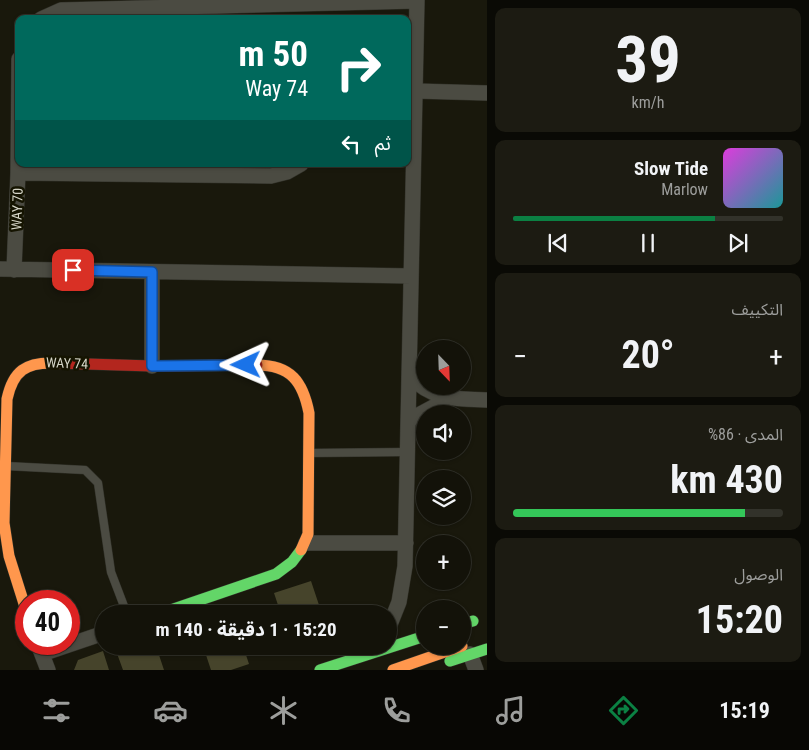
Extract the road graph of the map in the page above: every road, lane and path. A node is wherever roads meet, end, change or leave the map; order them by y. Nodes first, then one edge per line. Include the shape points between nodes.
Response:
1 (417, 0) edge
2 (102, 4) edge
3 (313, 12) edge
4 (50, 15) edge
5 (416, 91) junction
6 (486, 93) edge
7 (18, 167) edge
8 (295, 167) edge
9 (18, 173) junction
10 (7, 269) edge
11 (152, 272) junction
12 (411, 276) junction
13 (152, 366) junction
14 (410, 376) junction
15 (4, 399) edge
16 (448, 399) junction
17 (486, 400) edge
18 (409, 420) junction
19 (408, 452) junction
20 (309, 453) junction
21 (6, 466) junction
22 (2, 485) edge
23 (406, 542) junction
24 (306, 543) junction
25 (20, 590) edge
26 (124, 605) edge
27 (185, 605) edge
28 (397, 605) edge
29 (95, 635) edge
30 (416, 638) edge
31 (486, 638) edge
32 (80, 639) edge
33 (397, 643) edge
34 (471, 646) edge
35 (471, 649) edge
36 (486, 649) edge
37 (42, 655) edge
38 (358, 655) edge
39 (445, 655) edge
40 (452, 655) edge
41 (469, 655) edge
42 (479, 668) edge
43 (48, 670) edge
44 (320, 670) edge
45 (394, 670) edge
46 (419, 670) edge

1 - 3 street
1 - 5 street
2 - 3 street
2 - 4 street via 61,10
5 - 6 street
5 - 12 street
7 - 9 street, WAY 70
8 - 9 street via 271,176
9 - 10 street, WAY 70
10 - 11 street
11 - 12 street
11 - 13 street
12 - 14 street
13 - 15 street, WAY 74 via 37,362 18,373
13 - 20 street, WAY 74 via 264,365 288,372 300,383 306,397
14 - 16 street via 423,388
14 - 18 street
15 - 21 street, WAY 74
16 - 17 street
16 - 18 street
18 - 19 street
19 - 20 lane
19 - 23 street
20 - 24 street, WAY 74
21 - 22 street, WAY 74
21 - 26 lane via 85,470 98,483 111,572
22 - 25 street, WAY 74 via 5,540
23 - 24 street
23 - 28 street via 403,590
24 - 27 street via 297,558 276,574
29 - 32 street
30 - 33 street
31 - 34 street
35 - 36 street
37 - 43 street
38 - 44 street
39 - 45 street
40 - 46 street
41 - 42 street

